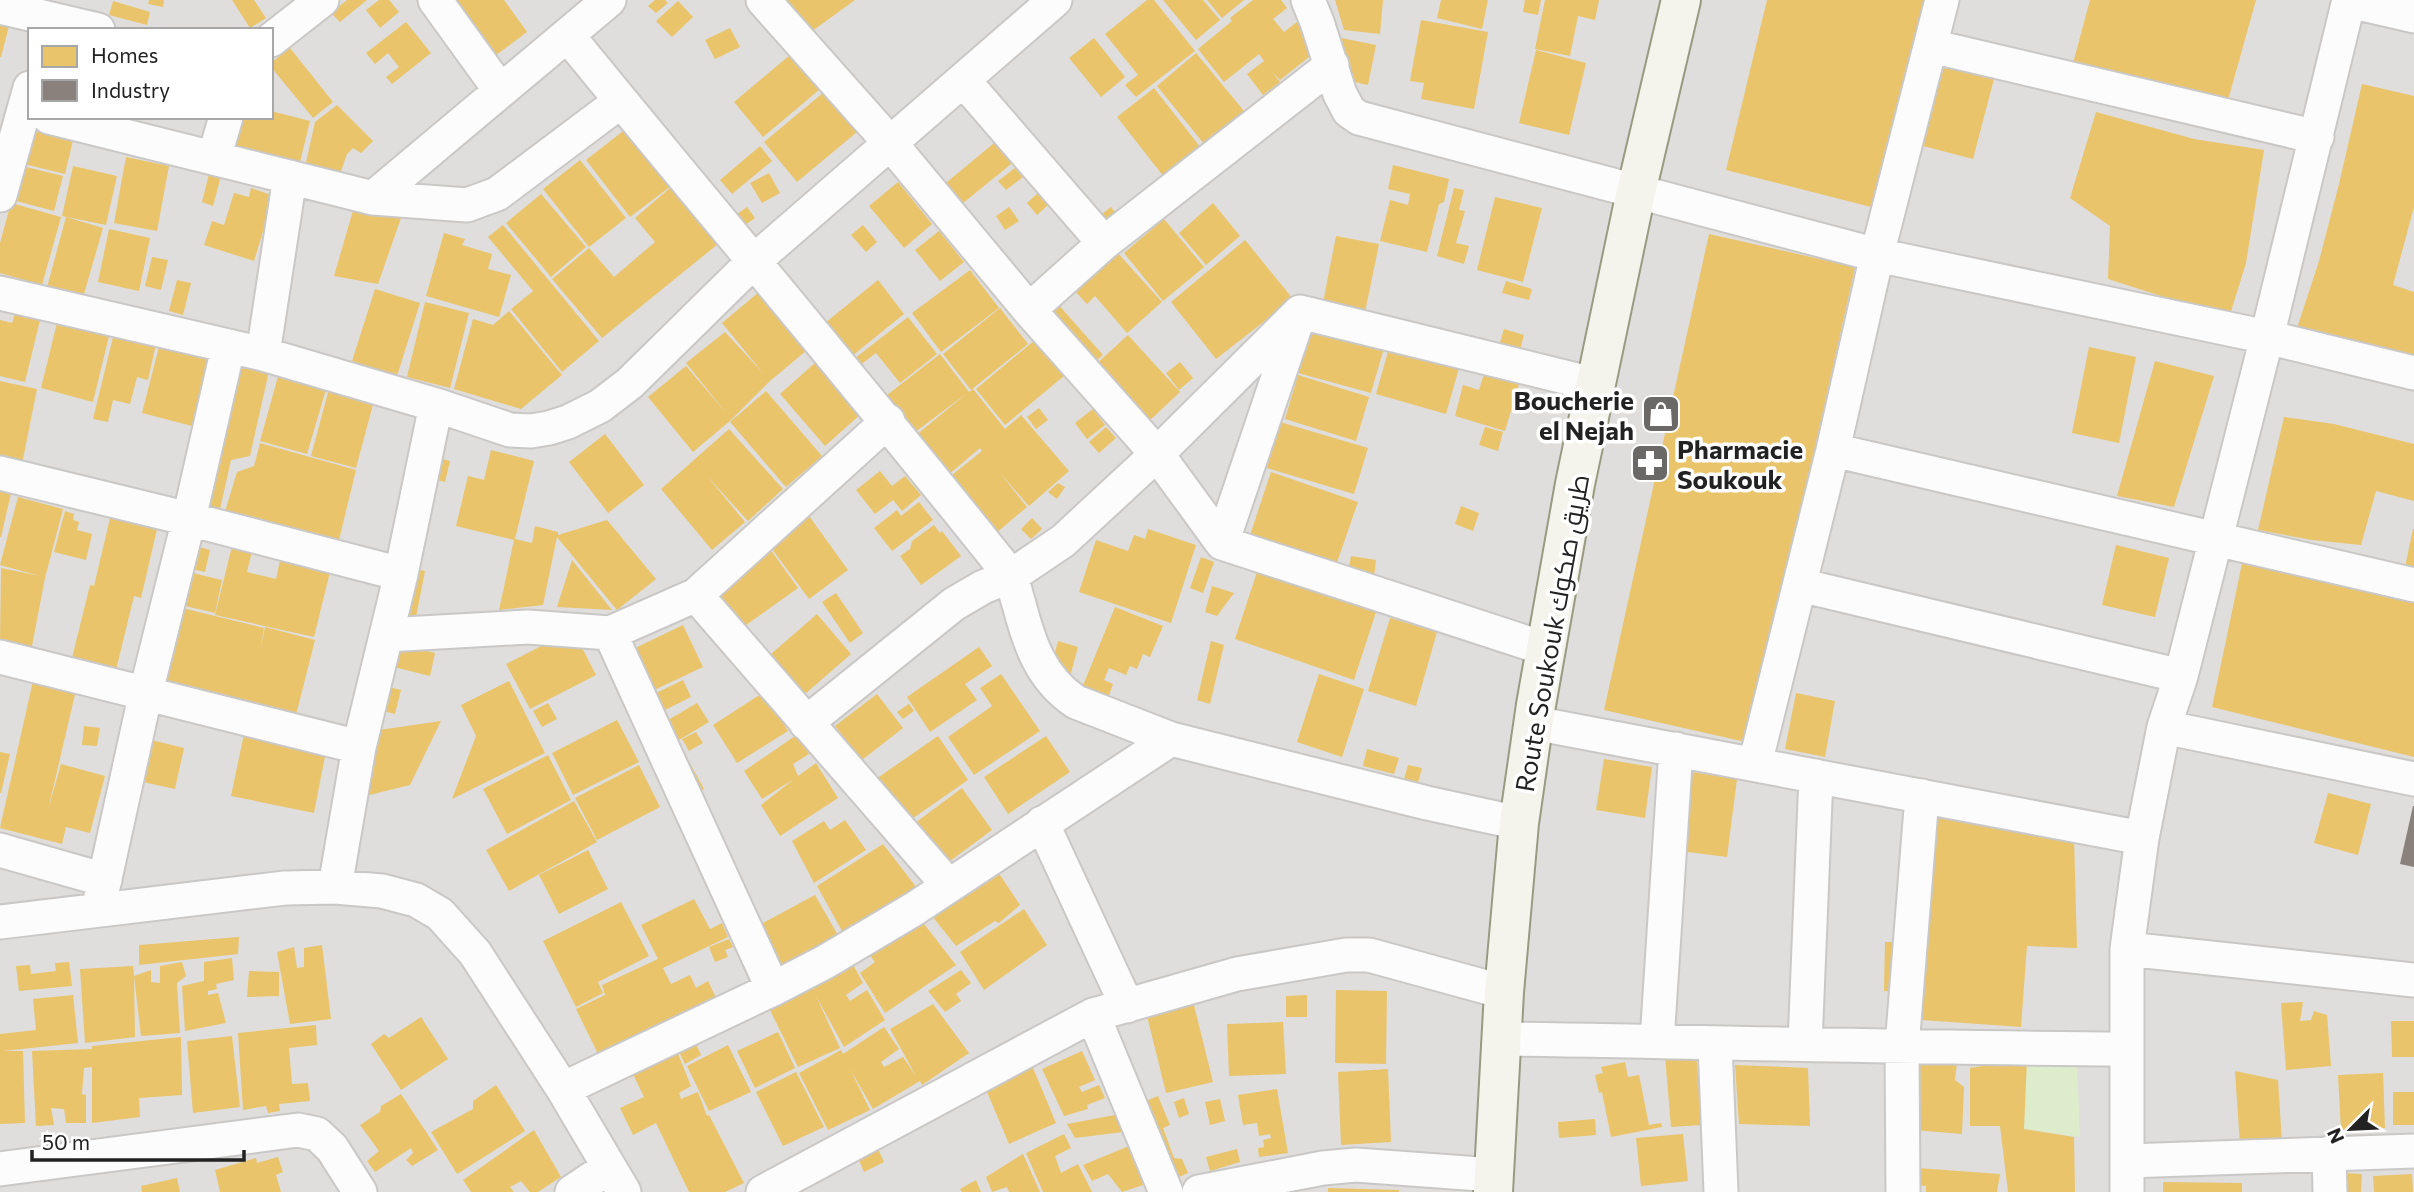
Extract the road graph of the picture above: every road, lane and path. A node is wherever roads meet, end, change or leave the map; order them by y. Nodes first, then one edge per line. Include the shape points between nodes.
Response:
1 (435, 0) edge
2 (610, 0) edge
3 (763, 0) edge
4 (1055, 0) edge
5 (1308, 0) edge
6 (1681, 0) edge
7 (1942, 0) edge
8 (2349, 1) edge
9 (310, 4) edge
10 (0, 7) edge
11 (2414, 16) edge
12 (49, 25) edge
13 (78, 28) edge
14 (568, 36) junction
15 (273, 38) edge
16 (1931, 46) junction
17 (1332, 65) junction
18 (964, 81) junction
19 (500, 90) junction
20 (621, 101) junction
21 (28, 119) edge
22 (76, 119) edge
23 (225, 119) edge
24 (2317, 137) junction
25 (891, 144) junction
26 (214, 158) junction
27 (290, 177) junction
28 (1636, 192) junction
29 (0, 195) edge
30 (373, 198) junction
31 (1104, 243) junction
32 (1877, 255) junction
33 (753, 262) junction
34 (0, 293) edge
35 (1029, 310) junction
36 (1300, 312) junction
37 (2267, 337) junction
38 (228, 348) junction
39 (263, 354) junction
40 (2414, 373) edge
41 (1597, 385) junction
42 (436, 405) junction
43 (888, 421) junction
44 (1833, 450) junction
45 (1157, 454) junction
46 (0, 472) edge
47 (189, 519) junction
48 (2214, 540) junction
49 (1222, 544) junction
50 (401, 574) junction
51 (1011, 576) junction
52 (1800, 585) junction
53 (2414, 585) edge
54 (696, 595) junction
55 (610, 633) junction
56 (386, 635) junction
57 (1546, 649) junction
58 (0, 657) edge
59 (2181, 676) junction
60 (146, 692) junction
61 (806, 723) junction
62 (1534, 723) junction
63 (2164, 727) junction
64 (1171, 739) junction
65 (359, 747) junction
66 (1676, 749) junction
67 (1755, 764) junction
68 (1816, 776) junction
69 (2414, 779) edge
70 (1922, 796) junction
71 (1042, 823) junction
72 (1519, 823) junction
73 (2143, 838) junction
74 (0, 850) edge
75 (948, 885) junction
76 (335, 887) junction
77 (102, 895) junction
78 (0, 922) edge
79 (2127, 949) junction
80 (2414, 980) edge
81 (773, 989) junction
82 (1504, 992) junction
83 (1127, 1006) junction
84 (1093, 1015) junction
85 (1502, 1039) junction
86 (1657, 1041) junction
87 (1715, 1044) junction
88 (1805, 1044) junction
89 (1902, 1047) junction
90 (2127, 1049) junction
91 (563, 1089) junction
92 (2414, 1151) edge
93 (2329, 1153) junction
94 (0, 1169) edge
95 (2127, 1176) edge
96 (616, 1180) edge
97 (805, 1182) edge
98 (1494, 1184) edge
99 (360, 1192) edge
100 (572, 1192) edge
101 (762, 1192) edge
102 (1166, 1192) edge
103 (1199, 1192) edge
104 (1721, 1192) edge
105 (1903, 1192) edge
106 (2330, 1192) edge

1 - 19 street
2 - 14 street
3 - 25 street
4 - 18 street
5 - 17 street
6 - 28 street, Route Soukouk طريق صكوك
7 - 16 street
8 - 11 street
8 - 24 street
9 - 15 street
10 - 12 street
12 - 13 street
14 - 19 street
14 - 20 street
16 - 24 street
16 - 32 street
17 - 28 street via 1340,94 1359,118
17 - 31 street
18 - 25 street
18 - 31 street
19 - 30 street
20 - 30 street via 483,200 467,205
20 - 33 street
21 - 29 street
22 - 26 street
23 - 26 street
24 - 37 street
25 - 33 street
25 - 35 street
26 - 27 street
27 - 30 street
27 - 39 street
28 - 32 street
28 - 41 street, Route Soukouk طريق صكوك
31 - 35 street
32 - 37 street
32 - 44 street
33 - 42 street via 630,383 568,422 531,431 510,430
33 - 43 street
34 - 38 street
35 - 45 street
36 - 41 street
36 - 45 street
36 - 49 street
37 - 40 street
37 - 48 street
38 - 39 street
38 - 47 street
39 - 42 street
41 - 57 street, Route Soukouk طريق صكوك
42 - 50 street
43 - 51 street
43 - 54 street
44 - 48 street
44 - 52 street
45 - 49 street
45 - 51 street via 1063,541
46 - 47 street
47 - 50 street
47 - 60 street
48 - 53 street
48 - 59 street
49 - 57 street
50 - 56 street
51 - 61 street via 954,604
51 - 64 street via 1037,660 1065,695
52 - 59 street
52 - 67 street
54 - 55 street
54 - 61 street
55 - 56 street via 528,627
55 - 81 street
56 - 65 street
57 - 62 street, Route Soukouk طريق صكوك
58 - 60 street
59 - 63 street
60 - 65 street
60 - 77 street
61 - 75 street
62 - 66 street
62 - 72 street, Route Soukouk طريق صكوك
63 - 69 street
63 - 73 street
64 - 71 street
64 - 72 street
65 - 76 street
66 - 67 street
66 - 86 street
67 - 68 street
68 - 70 street
68 - 88 street
70 - 73 street
70 - 89 street
71 - 75 street
71 - 83 street
72 - 82 street, Route Soukouk طريق صكوك
73 - 79 street
74 - 77 street
75 - 81 street
76 - 77 street
76 - 91 street via 382,891 416,900 440,914 475,953
77 - 78 street
79 - 80 street
79 - 90 street
81 - 91 street
82 - 83 street via 1389,959 1346,955 1237,974
82 - 85 street, Route Soukouk طريق صكوك
83 - 84 street
84 - 97 street
84 - 102 street
85 - 86 street
85 - 98 street, Route Soukouk طريق صكوك
86 - 87 street
87 - 88 street
87 - 104 street
88 - 89 street
89 - 90 street
89 - 105 street
90 - 95 street
91 - 96 street
92 - 93 street
93 - 95 street
93 - 106 street
94 - 99 street via 298,1130 317,1134 332,1147
96 - 100 street
97 - 101 street
98 - 103 street via 1356,1165

